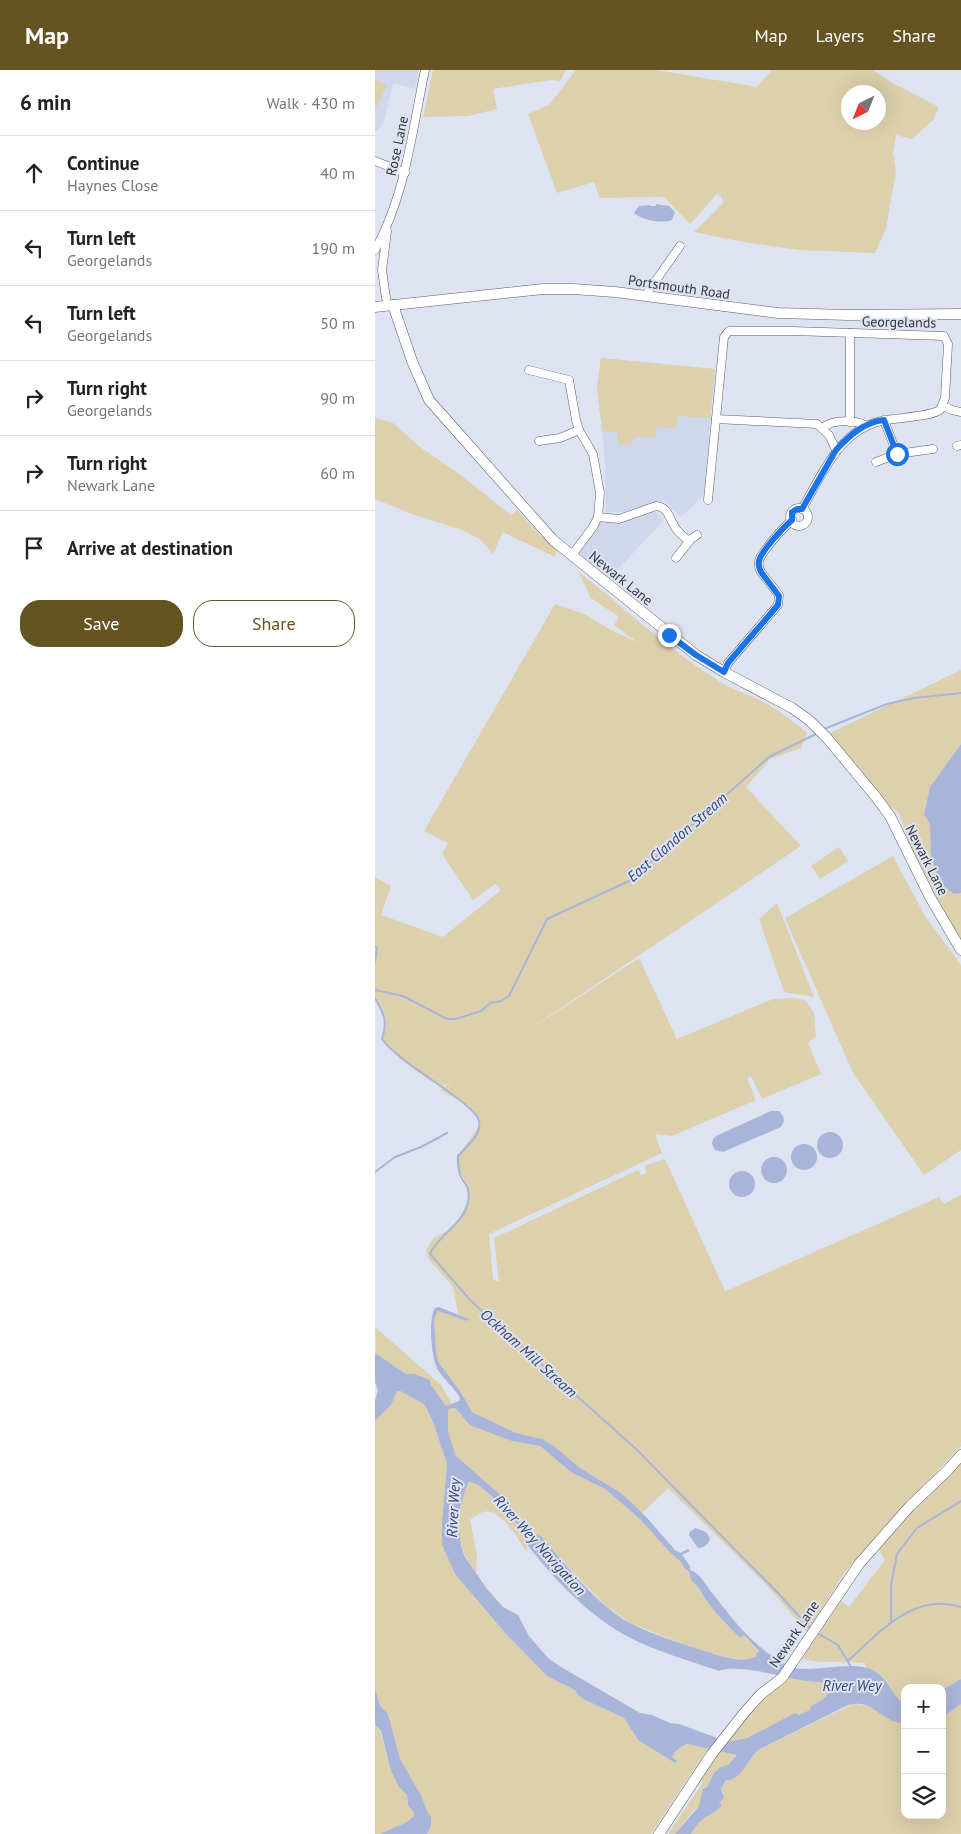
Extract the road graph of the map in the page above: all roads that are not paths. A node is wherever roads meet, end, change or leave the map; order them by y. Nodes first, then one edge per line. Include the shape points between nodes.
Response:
1 (425, 70) edge
2 (375, 161) edge
3 (405, 173) junction
4 (387, 226) junction
5 (680, 246) dead end
6 (375, 250) edge
7 (378, 268) edge
8 (645, 296) junction
9 (388, 298) junction
10 (375, 307) edge
11 (961, 314) edge
12 (849, 333) junction
13 (529, 370) dead end
14 (943, 406) junction
15 (961, 412) edge
16 (716, 419) junction
17 (884, 420) junction
18 (850, 422) junction
19 (865, 425) junction
20 (823, 428) junction
21 (579, 430) junction
22 (539, 441) dead end
23 (933, 449) dead end
24 (836, 450) junction
25 (897, 454) junction
26 (877, 462) dead end
27 (707, 500) dead end
28 (802, 509) junction
29 (598, 517) junction
30 (680, 520) dead end
31 (792, 520) junction
32 (674, 526) junction
33 (697, 534) dead end
34 (689, 542) junction
35 (572, 555) junction
36 (676, 558) dead end
37 (724, 672) junction
38 (961, 950) edge
39 (961, 1455) edge
40 (659, 1834) edge

1 - 3 street, Rose Lane
2 - 3 street
3 - 4 street, Rose Lane
4 - 6 street, Rose Lane
4 - 7 street, Rose Lane
5 - 8 street
7 - 9 street, Rose Lane
8 - 9 main road, Portsmouth Road via 585,289 551,289
8 - 11 main road, Portsmouth Road via 778,313
9 - 10 main road, Portsmouth Road
9 - 35 main road, Newark Lane via 429,400 553,540
12 - 14 street, Georgelands via 942,335 948,344
12 - 16 street, Georgelands via 731,330 724,337
12 - 18 street, Georgelands
13 - 21 street via 569,380
14 - 15 street
14 - 17 street via 934,413
16 - 20 street via 810,422
16 - 27 street, Georgelands
17 - 19 street
17 - 25 street
18 - 19 street
18 - 20 street via 829,423
19 - 24 street
20 - 24 street
21 - 22 street via 560,438
21 - 29 street via 593,454 600,492
23 - 25 street
24 - 28 street
25 - 26 street
28 - 31 street via 792,512
28 - 31 street via 807,514 806,523 797,525
29 - 32 street via 619,519 661,506
29 - 35 street
30 - 32 street
31 - 37 street via 759,560 761,572 779,596 778,605 728,663
32 - 34 street
33 - 34 street
34 - 36 street
35 - 37 main road, Newark Lane via 682,645
37 - 38 main road, Newark Lane via 784,703 827,738 890,816 930,897
39 - 40 main road, Newark Lane via 874,1545 782,1678 761,1694 711,1755

